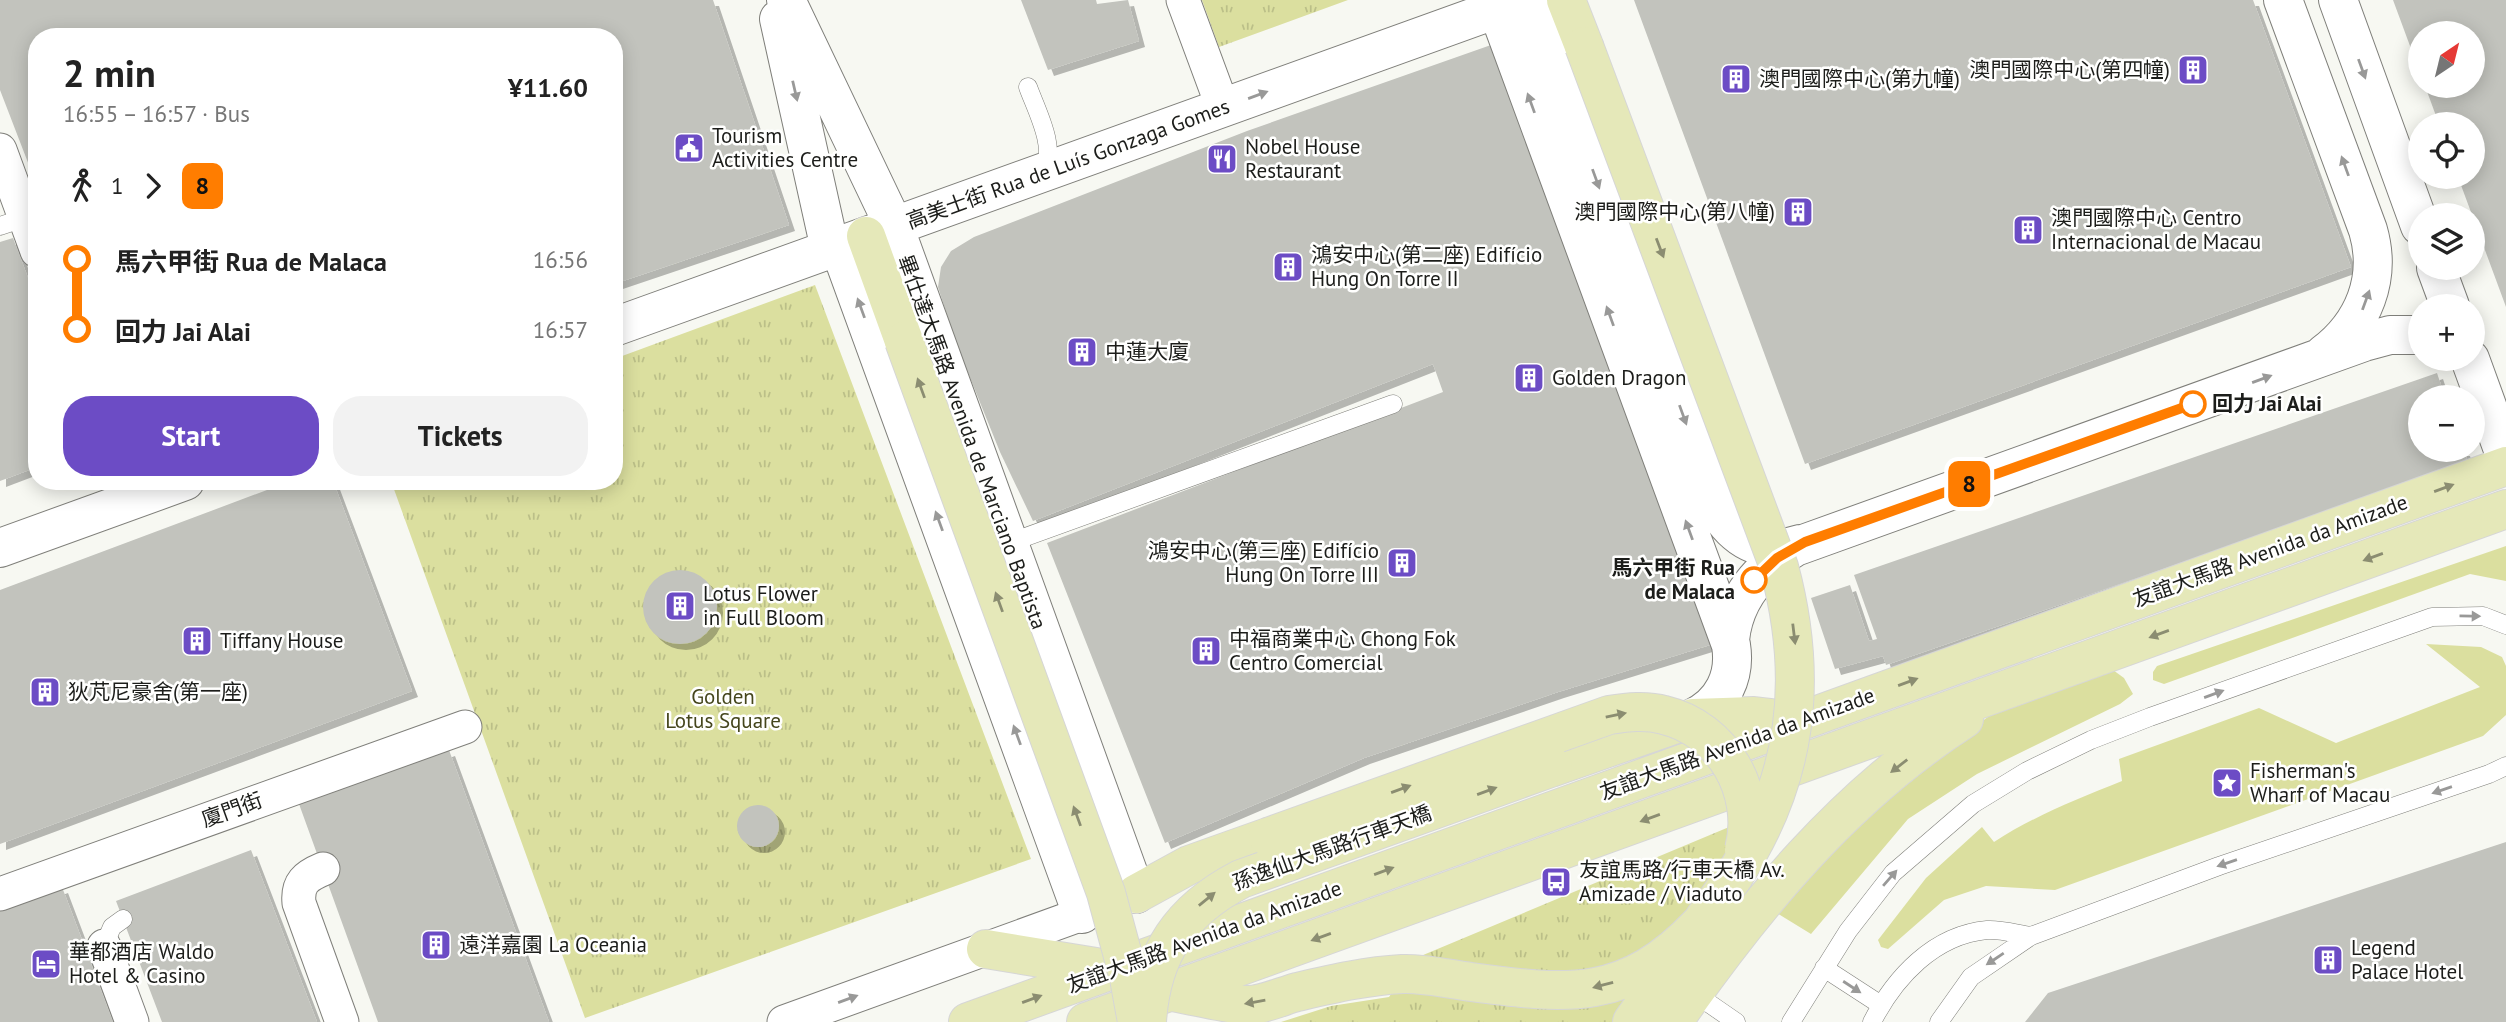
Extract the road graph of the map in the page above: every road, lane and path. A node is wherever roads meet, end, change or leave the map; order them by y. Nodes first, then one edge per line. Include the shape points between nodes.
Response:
1 (774, 0) edge
2 (786, 0) edge
3 (1183, 0) edge
4 (1566, 0) edge
5 (2283, 0) edge
6 (2337, 0) edge
7 (1511, 2) edge
8 (1028, 87) dead end
9 (1223, 108) junction
10 (0, 150) edge
11 (1041, 158) junction
12 (2412, 203) edge
13 (12, 222) edge
14 (857, 239) junction
15 (28, 241) edge
16 (623, 324) edge
17 (2408, 334) edge
18 (2303, 364) junction
19 (2474, 371) edge
20 (1393, 404) dead end
21 (2506, 458) edge
22 (2506, 466) edge
23 (124, 492) edge
24 (2506, 509) edge
25 (1805, 542) junction
26 (1009, 543) junction
27 (0, 548) edge
28 (2506, 625) edge
29 (1730, 640) junction
30 (2016, 686) junction
31 (1693, 718) junction
32 (1797, 722) junction
33 (465, 727) dead end
34 (2506, 766) edge
35 (1113, 830) junction
36 (1058, 850) junction
37 (323, 869) dead end
38 (1734, 876) junction
39 (0, 894) edge
40 (1136, 894) junction
41 (1082, 914) junction
42 (1700, 925) junction
43 (113, 933) dead end
44 (2031, 936) junction
45 (986, 949) junction
46 (1824, 968) junction
47 (1112, 970) junction
48 (1171, 991) junction
49 (1881, 1005) junction
50 (1684, 1007) edge
51 (132, 1022) edge
52 (342, 1022) edge
53 (784, 1022) edge
54 (968, 1022) edge
55 (1086, 1022) edge
56 (1137, 1022) edge
57 (1147, 1022) edge
58 (1632, 1022) edge
59 (1736, 1022) edge
60 (1791, 1022) edge
61 (1872, 1022) edge
62 (1939, 1022) edge

1 -> 14 street
2 - 14 street, 畢仕達大馬路 Avenida de Marciano Baptista
3 - 9 street
4 -> 38 main road, bridge via 1779,568 1792,621 1797,677 1787,759 1770,811
18 -> 5 street via 2334,346 2358,318 2371,284 2373,256 2368,230
6 -> 12 street
9 -> 7 street, 高美士街 Rua de Luís Gonzaga Gomes
7 -> 25 street via 1720,514 1729,527 1755,545 1776,549
29 -> 7 street
8 - 11 lane
9 - 11 street, 高美士街 Rua de Luís Gonzaga Gomes via 1079,160
10 - 13 street
11 - 14 street, 高美士街 Rua de Luís Gonzaga Gomes
13 - 15 street
14 - 16 street, 高美士街 Rua de Luís Gonzaga Gomes
14 - 26 street, 畢仕達大馬路 Avenida de Marciano Baptista
36 -> 14 street, 畢仕達大馬路 Avenida de Marciano Baptista
56 -> 14 main road, bridge via 1106,893 904,341
17 - 18 street via 2381,337
25 -> 18 street
19 - 21 street
20 - 26 lane
32 -> 22 main road, 友誼大馬路 Avenida da Amizade
23 - 27 street
24 -> 30 main road, 友誼大馬路 Avenida da Amizade
25 - 29 street via 1777,558 1754,580 1738,608
26 - 35 street, 畢仕達大馬路 Avenida de Marciano Baptista
46 -> 28 lane via 1893,873 1973,804 2027,771 2150,717 2432,617 2483,616
29 - 31 street via 1733,665 1727,685 1715,703
30 -> 48 main road, 友誼大馬路 Avenida da Amizade
30 -> 50 main road via 1923,747 1830,827 1774,887
31 - 32 main road, 孫逸仙大馬路行車天橋 via 1754,716
57 -> 31 main road, 孫逸仙大馬路行車天橋, bridge via 1148,1001 1164,951 1177,929 1216,892 1241,879
47 -> 32 main road, 友誼大馬路 Avenida da Amizade
33 - 39 street, 廈門街
34 -> 44 lane
35 - 36 street via 1107,841 1084,854
35 - 40 street, 畢仕達大馬路 Avenida de Marciano Baptista
36 - 41 street, 畢仕達大馬路 Avenida de Marciano Baptista
37 - 52 street via 303,881 299,903
40 -> 38 main road, bridge via 1189,866 1609,715 1646,712 1698,730 1713,741 1735,770 1748,823 1742,860
38 - 42 main road
40 - 41 street
41 - 45 street
42 -> 48 main road via 1679,947 1625,979 1565,992 1406,974 1363,977 1248,1005
42 - 58 main road
43 - 51 street
44 - 49 lane via 1989,930 1957,937 1930,951 1905,973
44 -> 62 lane via 1971,976
45 - 47 main road
53 -> 45 street
46 -> 49 lane
46 - 60 lane
54 -> 47 main road, 友誼大馬路 Avenida da Amizade
48 - 55 main road, 友誼大馬路 Avenida da Amizade
49 - 61 lane
50 - 59 lane

